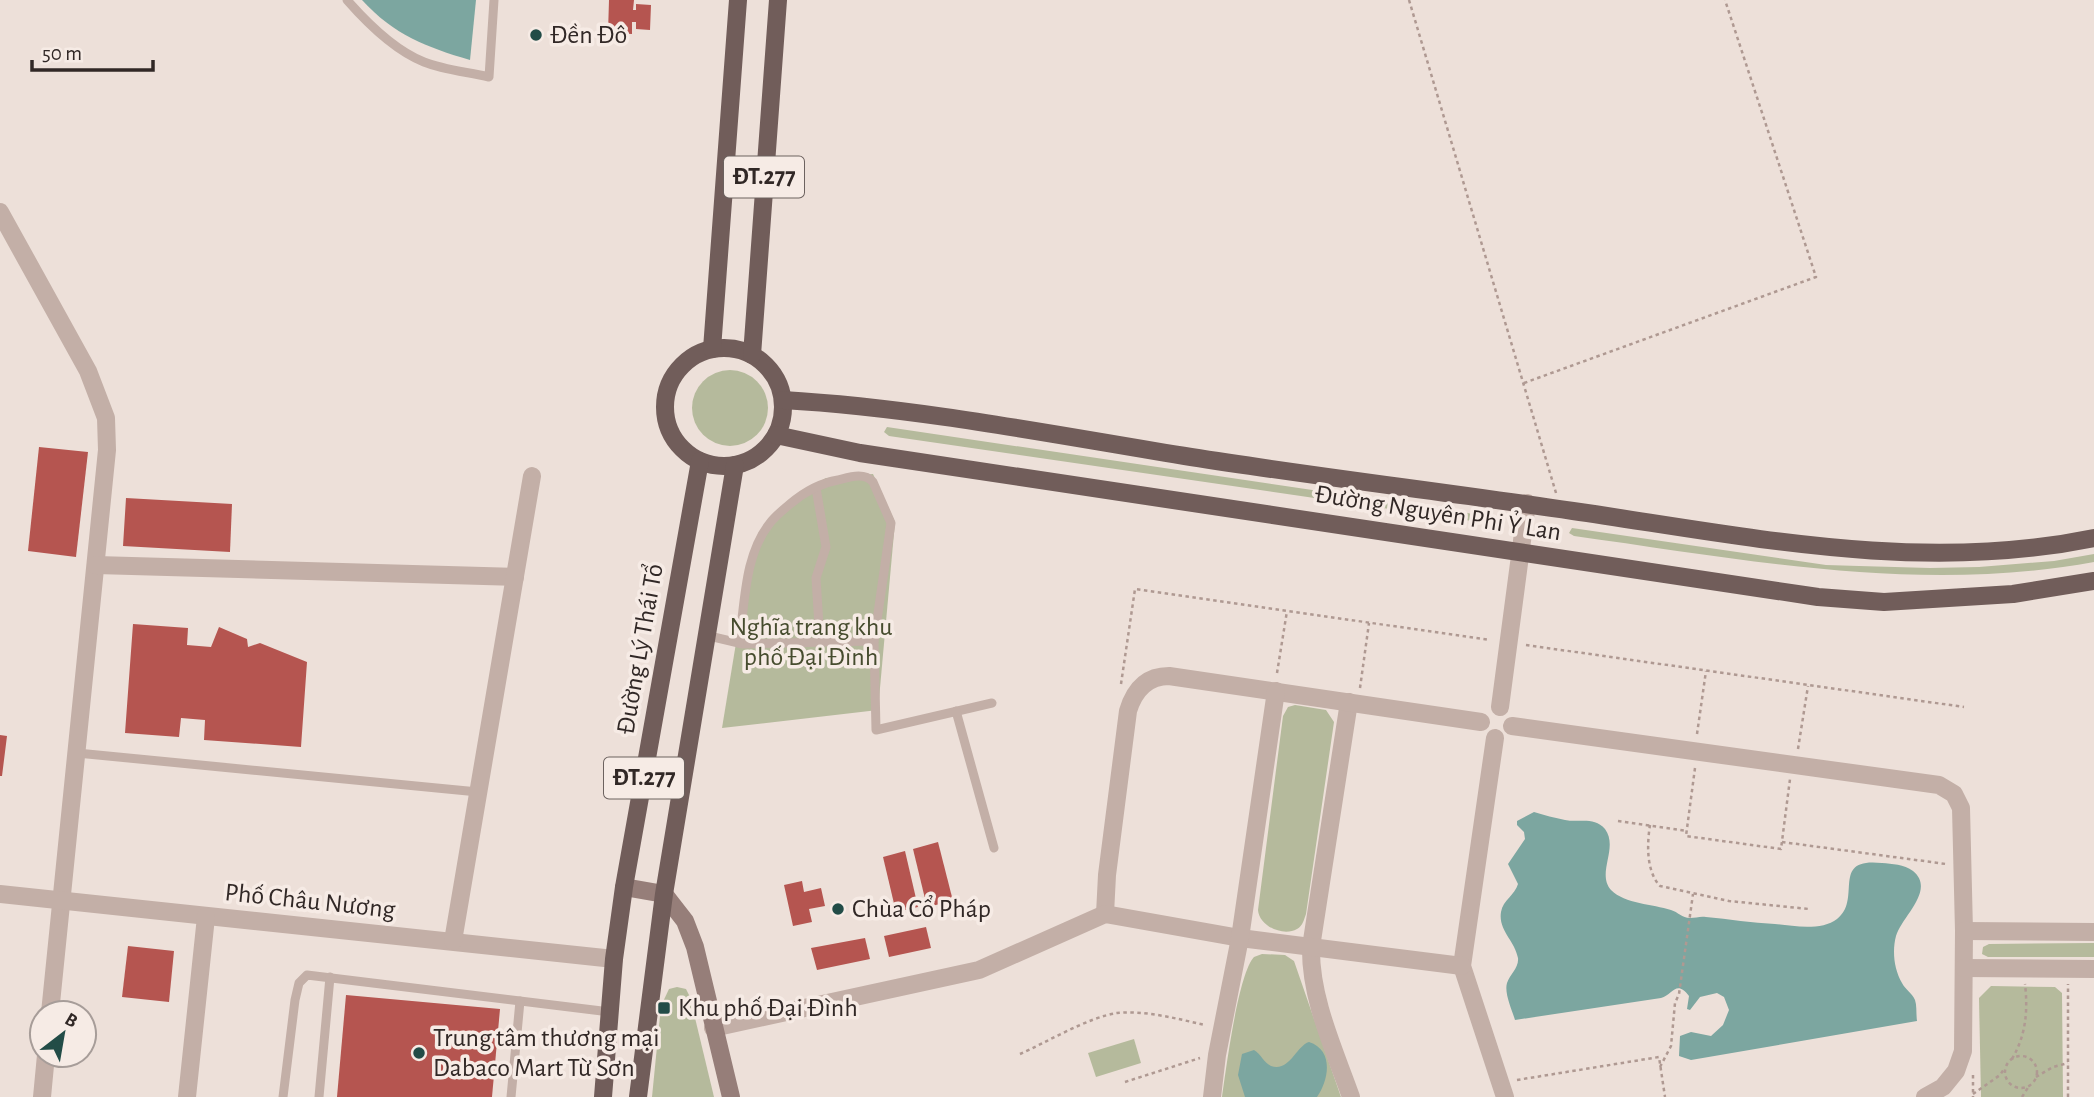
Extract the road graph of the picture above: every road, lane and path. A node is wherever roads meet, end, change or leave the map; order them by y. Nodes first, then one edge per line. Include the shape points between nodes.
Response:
1 (347, 0) edge
2 (494, 0) edge
3 (738, 0) edge
4 (779, 0) edge
5 (1409, 0) edge
6 (1725, 0) edge
7 (0, 212) edge
8 (712, 349) junction
9 (752, 355) junction
10 (1524, 383) junction
11 (783, 400) junction
12 (776, 435) junction
13 (699, 461) junction
14 (735, 465) junction
15 (532, 476) dead end
16 (816, 488) junction
17 (1527, 503) junction
18 (1562, 509) junction
19 (2094, 538) edge
20 (1520, 551) junction
21 (96, 565) junction
22 (515, 578) junction
23 (2094, 581) edge
24 (1287, 611) junction
25 (1369, 623) junction
26 (705, 635) junction
27 (874, 640) junction
28 (1490, 640) dead end
29 (820, 642) junction
30 (738, 643) junction
31 (1526, 645) dead end
32 (1706, 671) junction
33 (1277, 683) junction
34 (1808, 685) junction
35 (1120, 686) dead end
36 (1355, 695) junction
37 (992, 703) dead end
38 (1500, 707) junction
39 (1964, 707) dead end
40 (956, 711) junction
41 (1481, 722) junction
42 (1512, 726) junction
43 (1696, 737) dead end
44 (1495, 738) junction
45 (77, 752) junction
46 (1798, 752) dead end
47 (1695, 765) dead end
48 (1791, 778) dead end
49 (478, 792) junction
50 (1618, 821) dead end
51 (1650, 825) junction
52 (1686, 831) junction
53 (1782, 842) junction
54 (994, 848) dead end
55 (1949, 864) dead end
56 (624, 887) junction
57 (0, 894) edge
58 (664, 894) junction
59 (1693, 894) junction
60 (62, 902) junction
61 (1809, 909) dead end
62 (1105, 914) junction
63 (206, 917) junction
64 (1964, 931) junction
65 (2094, 932) edge
66 (1241, 938) junction
67 (453, 942) junction
68 (1311, 947) junction
69 (614, 959) junction
70 (1462, 966) junction
71 (1964, 968) junction
72 (2094, 969) edge
73 (330, 977) junction
74 (2025, 981) dead end
75 (2068, 981) dead end
76 (52, 999) edge
77 (520, 1001) junction
78 (610, 1013) junction
79 (1211, 1027) dead end
80 (713, 1028) junction
81 (1020, 1054) dead end
82 (1206, 1056) dead end
83 (2012, 1059) junction
84 (2068, 1063) junction
85 (1660, 1067) junction
86 (2006, 1067) junction
87 (1973, 1068) dead end
88 (45, 1069) edge
89 (2036, 1077) junction
90 (1517, 1080) dead end
91 (1125, 1083) dead end
92 (2029, 1086) junction
93 (1973, 1096) edge
94 (42, 1097) edge
95 (187, 1097) edge
96 (283, 1097) edge
97 (318, 1097) edge
98 (511, 1097) edge
99 (603, 1097) edge
100 (638, 1097) edge
101 (731, 1097) edge
102 (1212, 1097) edge
103 (1350, 1097) edge
104 (1505, 1097) edge
105 (1665, 1097) edge
106 (1925, 1097) edge
107 (2022, 1097) edge
108 (2068, 1097) edge

1 - 2 lane via 377,31 425,63 489,77
3 - 8 main road, ĐT.277
4 - 9 main road, ĐT.277
5 - 10 path
6 - 10 path via 1816,277
7 - 21 street via 89,371 106,418
8 - 9 main road
8 - 13 main road via 680,368 665,400 673,436
9 - 11 main road via 770,370
10 - 18 path
11 - 12 main road
11 - 17 main road, Đường Nguyên Phi Ỷ Lan via 874,406 1246,466
12 - 14 main road via 762,453
12 - 20 main road, Đường Nguyên Phi Ỷ Lan via 846,451
13 - 14 main road
13 - 56 main road, Đường Lý Thái Tổ / ĐT.277
14 - 26 main road, ĐT.277
15 - 22 street
16 - 27 lane via 834,480 870,478 890,517
16 - 29 lane via 826,547 816,578
16 - 30 lane via 772,520 756,547
17 - 18 main road, Đường Nguyên Phi Ỷ Lan
17 - 20 street
18 - 19 main road, Đường Nguyên Phi Ỷ Lan via 1779,543 1862,551 1999,552
20 - 23 main road, Đường Nguyên Phi Ỷ Lan via 1731,586 1884,602 2013,594
20 - 38 street
21 - 22 street
21 - 45 street
22 - 49 street
24 - 25 path
24 - 33 path
24 - 35 path via 1135,589
25 - 28 path
25 - 36 path
26 - 30 lane
26 - 58 main road, ĐT.277
27 - 29 lane
27 - 40 lane via 876,730
29 - 30 lane
31 - 32 path
32 - 34 path
32 - 43 path
33 - 36 street
33 - 62 street via 1169,676 1151,680 1135,693 1128,711
33 - 66 street
34 - 39 path
34 - 46 path
36 - 41 street
36 - 68 street
37 - 40 lane
38 - 41 street via 1490,709
38 - 42 street via 1508,712
40 - 54 lane
41 - 44 street via 1484,732
42 - 44 street via 1507,734
42 - 64 street via 1946,788 1961,808
44 - 70 street
45 - 49 lane
45 - 60 street
47 - 52 path
48 - 53 path
49 - 67 street
50 - 51 path
51 - 52 path
51 - 59 path via 1648,856 1655,880 1666,888
52 - 53 path via 1686,836 1782,849
53 - 55 path
56 - 58 street
56 - 69 main road, Đường Lý Thái Tổ / ĐT.277
57 - 60 street, Phố Châu Nương
58 - 80 street via 689,929
58 - 100 main road, ĐT.277
59 - 61 path
59 - 85 path via 1671,1046
60 - 63 street, Phố Châu Nương
60 - 76 street
62 - 66 street
62 - 80 street via 979,970
63 - 67 street, Phố Châu Nương
63 - 95 street
64 - 65 street
64 - 71 street
66 - 68 street
66 - 102 street
67 - 69 street, Phố Châu Nương
68 - 70 street
68 - 103 street via 1316,993
69 - 78 main road, Đường Lý Thái Tổ / ĐT.277
70 - 104 street
71 - 72 street
71 - 106 street via 1963,1051 1956,1071 1943,1087
73 - 77 lane
73 - 96 lane via 307,975 299,983
73 - 97 lane
74 - 83 path via 2025,1026
75 - 84 path
77 - 78 lane
77 - 98 lane
78 - 99 main road, Đường Lý Thái Tổ / ĐT.277
79 - 81 path via 1118,1013
80 - 101 street
82 - 91 path
83 - 86 path
83 - 89 path via 2030,1059
84 - 89 path
84 - 108 path
85 - 90 path via 1659,1057
85 - 105 path
86 - 92 path via 2012,1084
86 - 93 path
87 - 93 path
88 - 94 street
89 - 92 path
92 - 107 path

